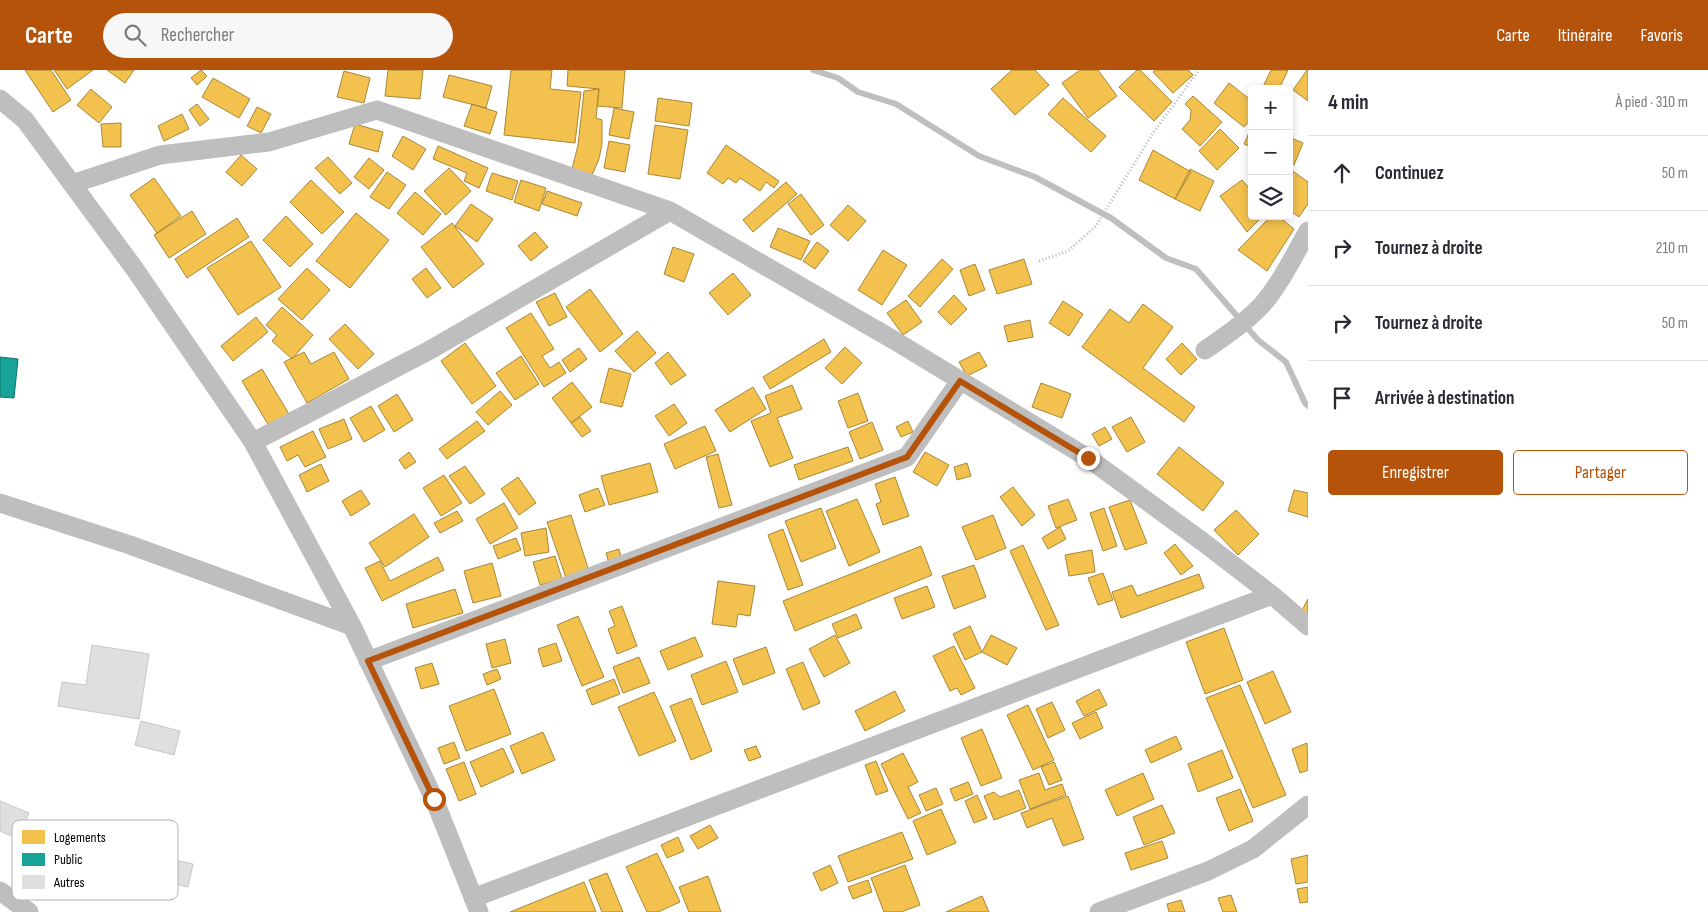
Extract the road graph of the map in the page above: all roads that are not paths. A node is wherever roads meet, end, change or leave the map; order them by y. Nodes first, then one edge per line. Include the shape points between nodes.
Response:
1 (1, 99) edge
2 (72, 184) junction
3 (670, 211) junction
4 (1308, 231) edge
5 (1205, 350) dead end
6 (960, 381) junction
7 (253, 442) junction
8 (0, 503) edge
9 (1272, 595) junction
10 (352, 626) junction
11 (1308, 626) edge
12 (368, 661) junction
13 (1308, 805) edge
14 (0, 891) edge
15 (12, 900) edge
16 (12, 900) edge
17 (476, 905) edge
18 (29, 912) edge
19 (1099, 912) edge

1 - 2 street via 25,120
2 - 3 street via 160,155 270,142 377,110
2 - 7 street via 134,268
3 - 6 street
3 - 7 street via 430,350
4 - 5 street via 1261,305 1234,330
6 - 9 street via 1088,458
6 - 12 street via 907,457
7 - 10 street
8 - 10 street via 130,545
9 - 11 street
9 - 17 street
10 - 12 street
12 - 17 street via 434,799
13 - 19 street via 1253,849 1208,871
14 - 16 street
15 - 18 street

